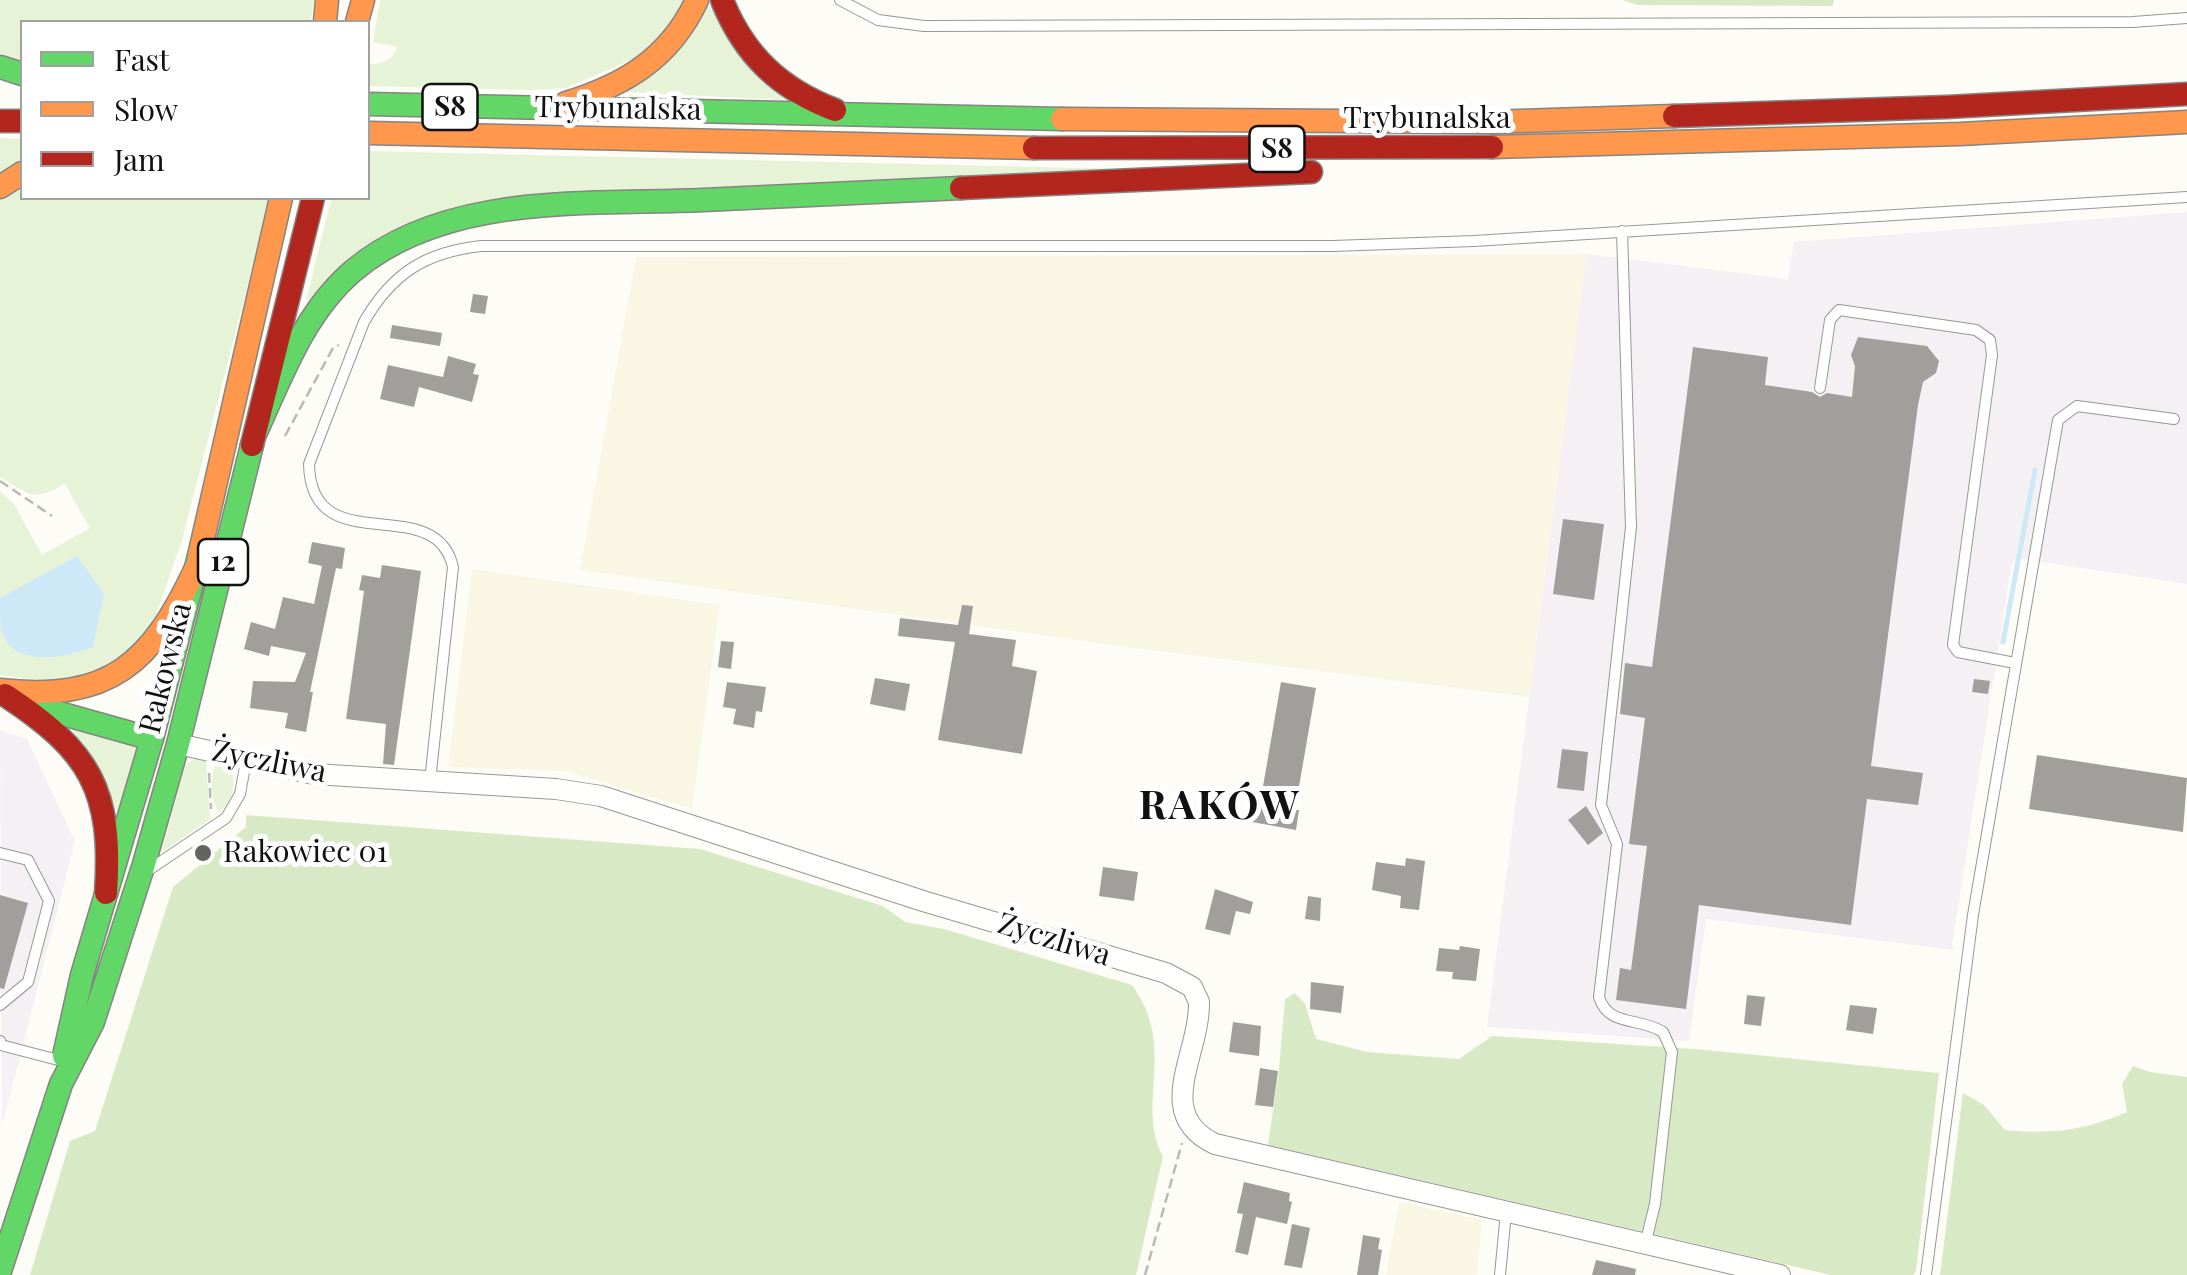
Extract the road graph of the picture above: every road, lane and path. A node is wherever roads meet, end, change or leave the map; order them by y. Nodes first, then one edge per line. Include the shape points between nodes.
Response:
1 (697, 0) edge
2 (722, 0) edge
3 (840, 0) edge
4 (2187, 18) edge
5 (2187, 94) edge
6 (370, 104) edge
7 (532, 110) junction
8 (851, 116) junction
9 (2187, 122) edge
10 (370, 133) edge
11 (1588, 148) junction
12 (2187, 197) edge
13 (281, 200) edge
14 (314, 200) edge
15 (1622, 231) junction
16 (354, 349) junction
17 (1820, 388) dead end
18 (2174, 419) dead end
19 (256, 432) junction
20 (284, 437) dead end
21 (0, 481) edge
22 (52, 516) dead end
23 (196, 568) junction
24 (2015, 663) junction
25 (0, 691) edge
26 (152, 739) junction
27 (178, 744) junction
28 (214, 752) junction
29 (246, 761) junction
30 (430, 781) junction
31 (219, 823) junction
32 (0, 852) edge
33 (137, 886) junction
34 (106, 892) junction
35 (0, 1006) edge
36 (0, 1041) edge
37 (62, 1073) junction
38 (1192, 1131) junction
39 (1506, 1212) junction
40 (1645, 1245) junction
41 (0, 1271) edge
42 (1144, 1275) edge
43 (1500, 1275) edge
44 (1780, 1275) edge
45 (1926, 1275) edge

1 - 7 main road via 670,47 645,70 590,95
2 - 8 main road via 736,33 766,72
3 - 4 lane via 878,20 924,26
5 - 8 main road, Trybunalska / S8 via 1489,122
6 - 7 main road, S8
7 - 8 main road, S8
9 - 11 main road, Trybunalska / S8
10 - 11 main road, Trybunalska / S8 via 1113,151
11 - 19 main road via 1476,164 465,215 406,234 356,268 303,331
12 - 15 lane
13 - 23 main road, Rakowska / 12
14 - 19 main road, Rakowska / 12
15 - 16 lane via 1314,246 482,246 434,256 389,285
15 - 40 lane via 1631,527 1600,805 1618,844 1599,997 1613,1018 1662,1032 1672,1052
16 - 20 path via 333,348
16 - 30 lane via 309,464 310,482 332,514 421,530 449,550 453,567
17 - 24 lane via 1830,320 1839,310 1976,330 1990,340 1953,645 1958,652
18 - 24 lane via 2077,406 2058,420
19 - 27 main road, Rakowska / 12
21 - 22 path
23 - 25 main road via 156,638 117,675 69,694
23 - 26 main road, Rakowska / 12
24 - 45 lane via 1973,915
25 - 26 main road via 62,716
25 - 34 main road via 64,736 90,769 108,828
26 - 27 main road
26 - 34 main road, Rakowska / 12
27 - 28 street, Życzliwa
27 - 33 main road, Rakowska / 12
28 - 29 street, Życzliwa
28 - 31 path via 210,804
29 - 30 street, Życzliwa via 314,774
29 - 31 lane via 237,802
30 - 38 street, Życzliwa via 556,789 640,806 1185,981 1199,1002 1182,1102
31 - 33 lane via 149,869
32 - 35 lane via 28,860 49,901 28,982
33 - 37 main road, Rakowska / 12 via 98,1010
34 - 37 main road, Rakowska / 12
36 - 37 lane
37 - 41 main road, Rakowska / 12
38 - 39 street via 1215,1144
38 - 42 path via 1184,1138
39 - 40 street
39 - 43 lane
40 - 44 street

